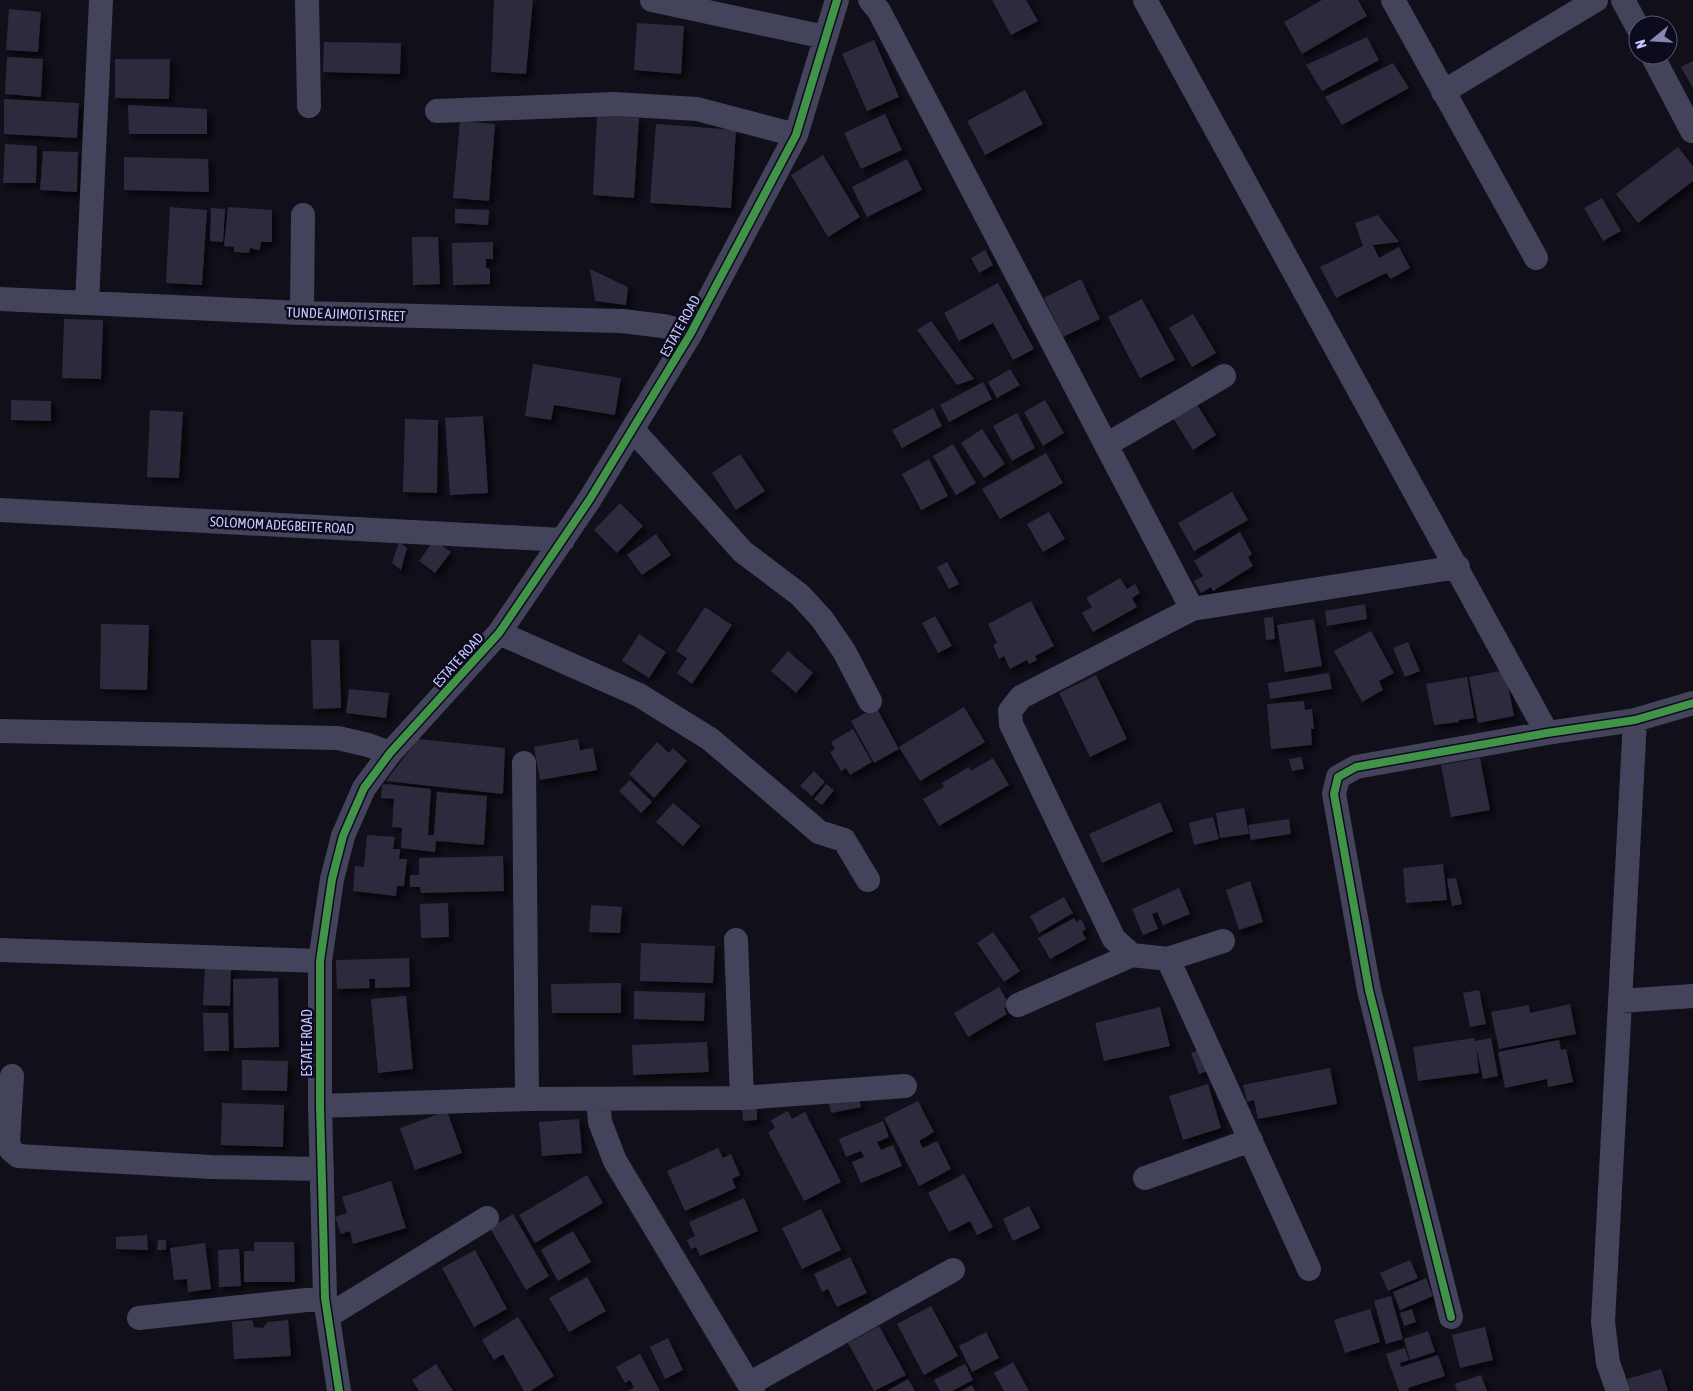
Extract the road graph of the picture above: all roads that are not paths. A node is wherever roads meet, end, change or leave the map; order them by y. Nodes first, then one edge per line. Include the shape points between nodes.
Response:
1 (101, 0) edge
2 (307, 0) edge
3 (652, 0) edge
4 (836, 0) edge
5 (870, 0) edge
6 (1145, 0) edge
7 (1393, 0) edge
8 (1596, 0) edge
9 (1623, 0) edge
10 (1631, 15) edge
11 (825, 37) junction
12 (1657, 65) edge
13 (1443, 92) junction
14 (309, 106) dead end
15 (437, 111) dead end
16 (1692, 131) edge
17 (796, 135) junction
18 (303, 214) dead end
19 (1536, 258) dead end
20 (0, 299) edge
21 (87, 303) junction
22 (302, 313) junction
23 (692, 333) junction
24 (1224, 376) dead end
25 (633, 430) junction
26 (1106, 444) junction
27 (0, 510) edge
28 (564, 540) junction
29 (1458, 568) junction
30 (1192, 609) junction
31 (499, 634) junction
32 (870, 701) dead end
33 (1693, 703) edge
34 (1634, 720) junction
35 (0, 731) edge
36 (1547, 733) junction
37 (390, 753) junction
38 (524, 763) dead end
39 (868, 880) dead end
40 (736, 940) dead end
41 (1223, 941) dead end
42 (0, 950) edge
43 (1132, 955) junction
44 (1168, 959) junction
45 (320, 960) junction
46 (1693, 996) edge
47 (1620, 1001) junction
48 (1018, 1005) dead end
49 (12, 1076) dead end
50 (904, 1086) dead end
51 (742, 1098) junction
52 (526, 1099) junction
53 (598, 1099) junction
54 (320, 1106) junction
55 (1251, 1140) junction
56 (322, 1169) junction
57 (1146, 1178) dead end
58 (487, 1218) dead end
59 (1310, 1269) dead end
60 (953, 1270) dead end
61 (327, 1307) junction
62 (1451, 1316) dead end
63 (139, 1318) dead end
64 (751, 1388) edge
65 (339, 1391) edge
66 (1618, 1391) edge

1 - 21 street
2 - 14 street
3 - 11 street
4 - 11 street, ESTATE ROAD
5 - 26 street via 879,11
6 - 29 street
7 - 13 street
8 - 13 street
9 - 10 street
11 - 17 street, ESTATE ROAD
12 - 16 street
13 - 19 street
15 - 17 street via 614,104 697,109
17 - 23 street, ESTATE ROAD
18 - 22 street
20 - 21 street, TUNDE AJIMOTI STREET
21 - 22 street, TUNDE AJIMOTI STREET
22 - 23 street, TUNDE AJIMOTI STREET via 622,321
23 - 25 street, ESTATE ROAD
24 - 26 street
25 - 28 street, ESTATE ROAD
25 - 32 street via 743,552 800,595 822,619 844,650
26 - 30 street
27 - 28 street, SOLOMOM ADEGBEITE ROAD
28 - 31 street, ESTATE ROAD
29 - 30 street
29 - 36 street
30 - 43 street via 1021,697 1010,710 1011,724 1114,939
31 - 37 street, ESTATE ROAD
31 - 39 street via 639,695 710,739 819,832 844,840
33 - 34 street
34 - 36 street
34 - 47 street
35 - 37 street via 338,738
36 - 62 street via 1356,767 1338,777 1334,794 1369,990
37 - 45 street, ESTATE ROAD via 364,788 343,836 332,879
38 - 52 street
40 - 51 street
41 - 44 street
42 - 45 street
43 - 44 street
43 - 48 street
44 - 55 street
45 - 54 street, ESTATE ROAD
46 - 47 street
47 - 66 street via 1603,1322 1608,1363
49 - 56 street via 8,1142 18,1156 211,1167
50 - 51 street
51 - 53 street
52 - 53 street
52 - 54 street
53 - 64 street via 600,1122 615,1161
54 - 56 street, ESTATE ROAD
55 - 57 street
55 - 59 street
56 - 61 street, ESTATE ROAD
58 - 61 street
60 - 64 street
61 - 63 street
61 - 65 street, ESTATE ROAD

